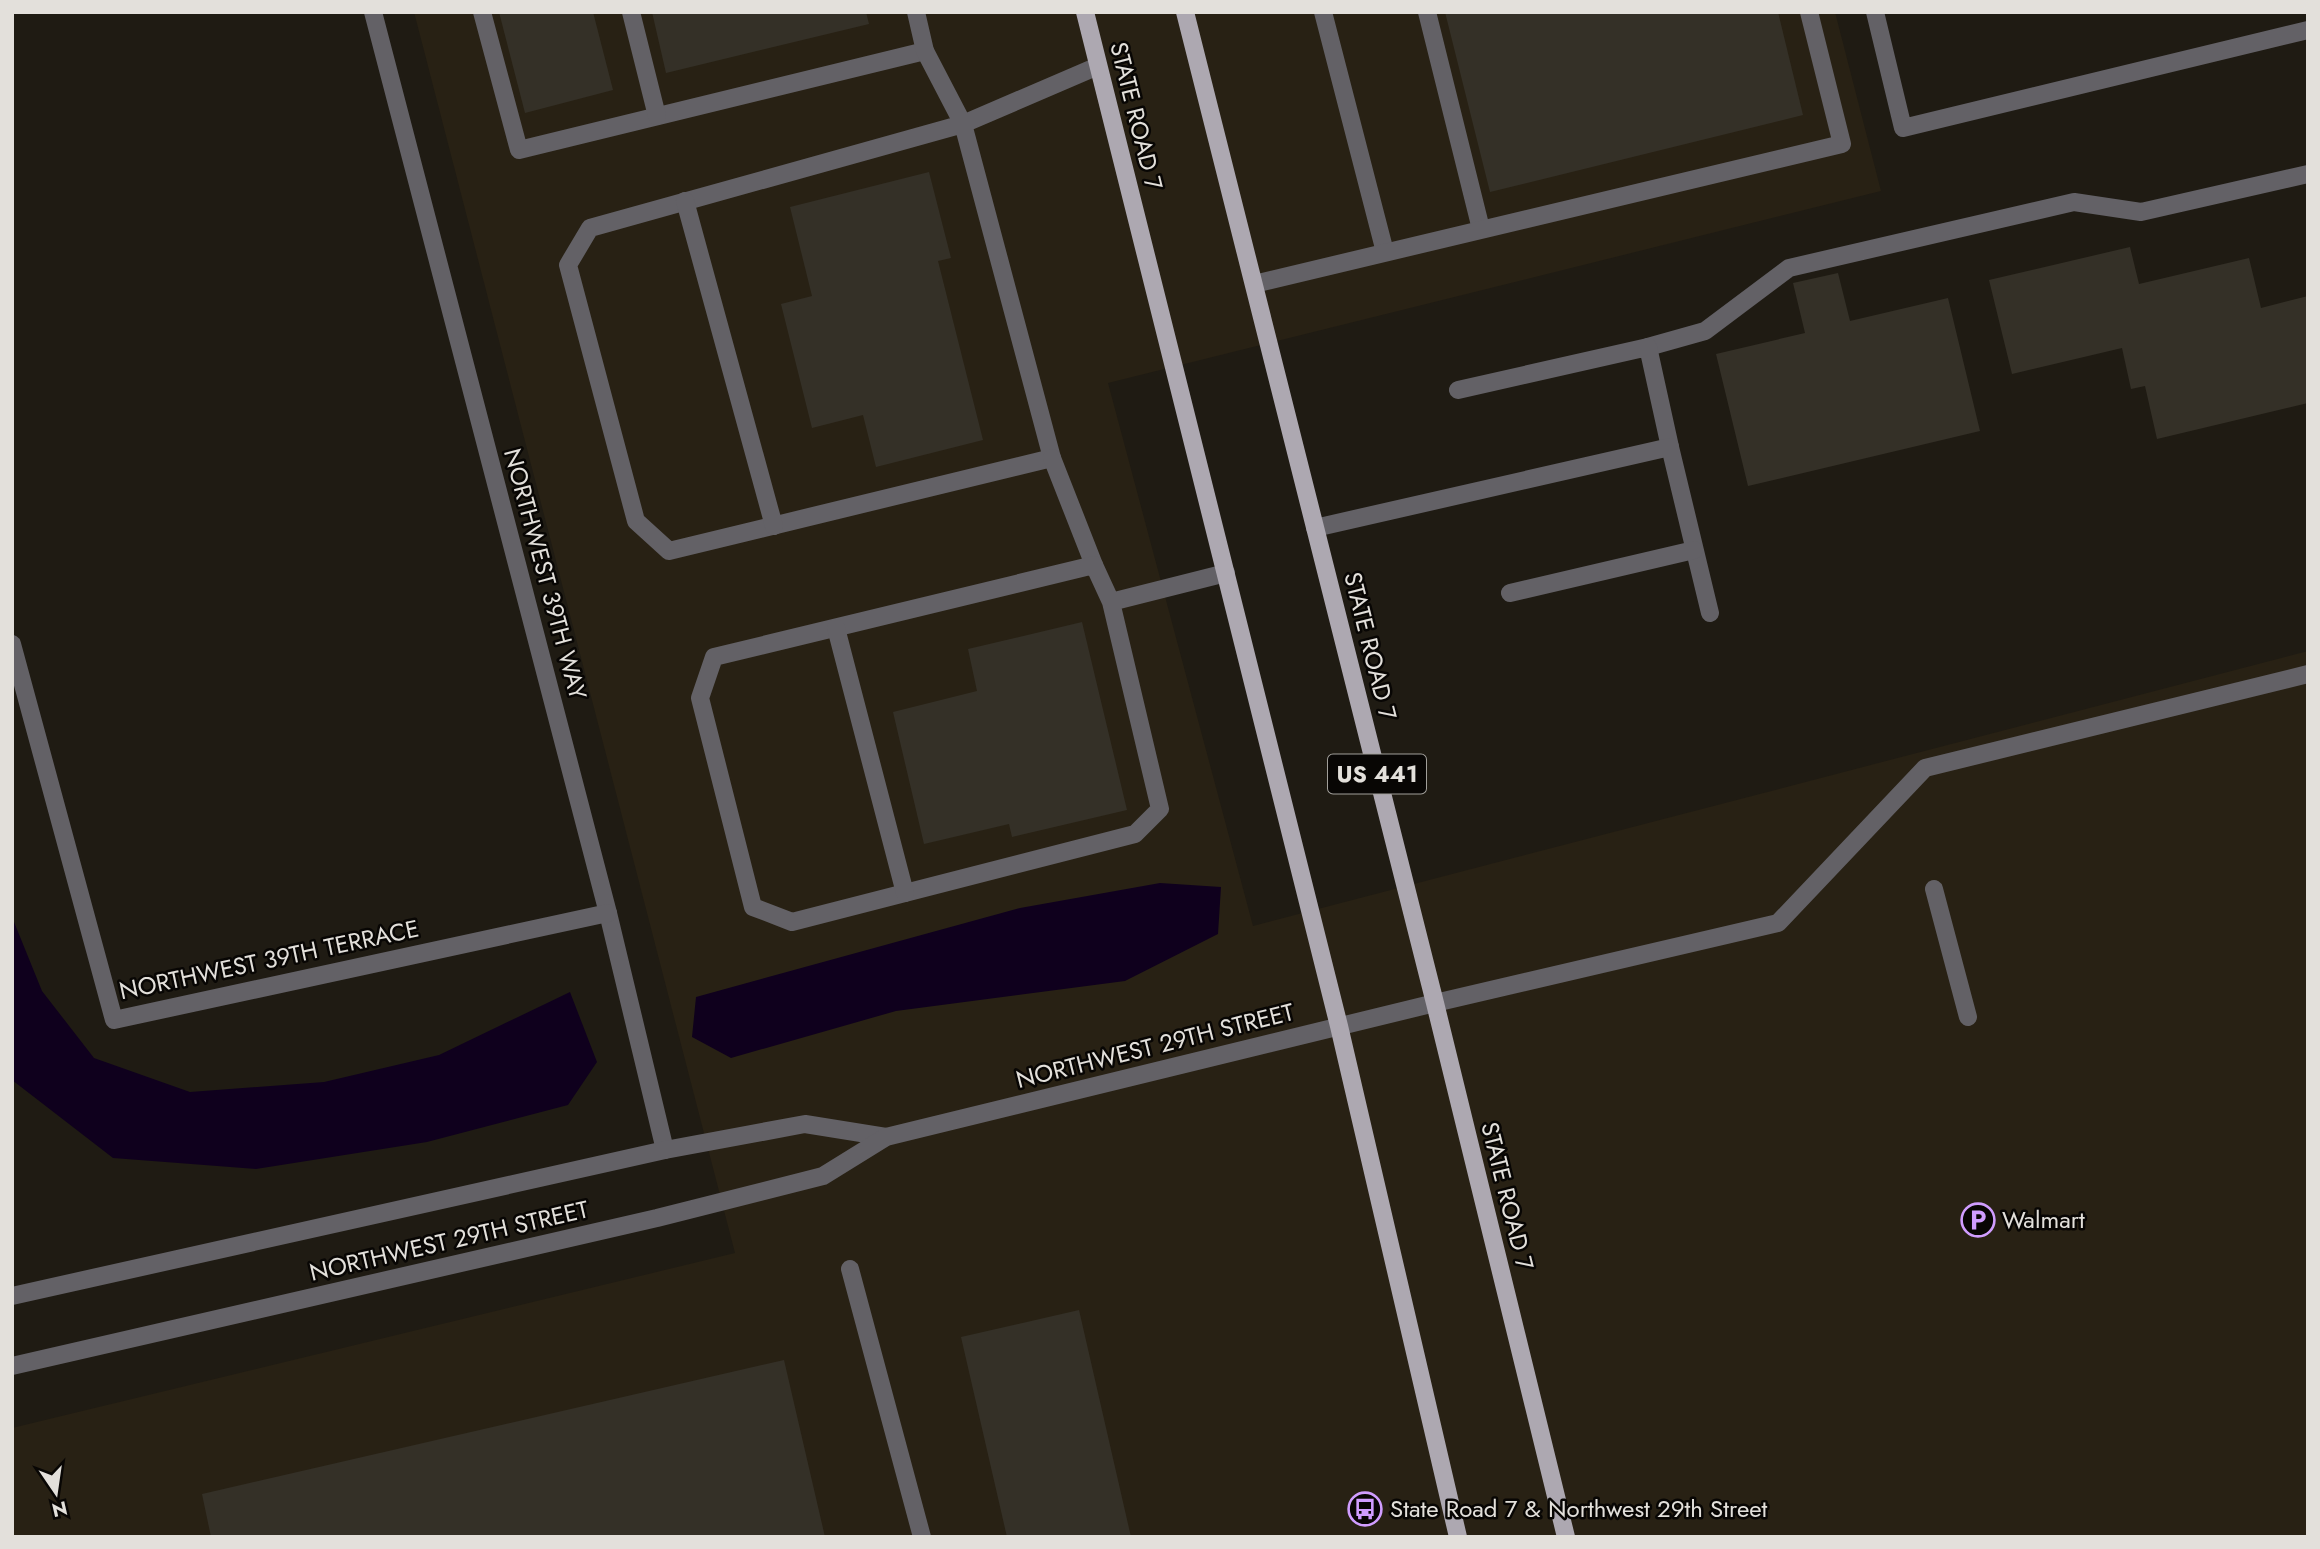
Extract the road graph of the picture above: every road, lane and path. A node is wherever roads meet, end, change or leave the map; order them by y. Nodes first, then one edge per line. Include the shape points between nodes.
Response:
1 (373, 12) edge
2 (482, 12) edge
3 (631, 12) edge
4 (916, 12) edge
5 (1085, 12) edge
6 (1185, 12) edge
7 (1323, 12) edge
8 (1427, 12) edge
9 (1809, 12) edge
10 (1875, 12) edge
11 (2308, 30) edge
12 (926, 51) junction
13 (1098, 66) junction
14 (657, 116) junction
15 (963, 124) junction
16 (2308, 174) edge
17 (685, 201) junction
18 (1481, 229) junction
19 (1385, 252) junction
20 (1254, 284) junction
21 (1648, 347) junction
22 (1458, 390) dead end
23 (1670, 447) junction
24 (1052, 458) junction
25 (774, 526) junction
26 (1315, 528) junction
27 (1694, 550) junction
28 (1094, 565) junction
29 (1226, 573) junction
30 (1510, 593) dead end
31 (1111, 602) junction
32 (1710, 614) dead end
33 (836, 628) junction
34 (12, 644) edge
35 (2308, 674) edge
36 (1934, 890) dead end
37 (905, 893) junction
38 (608, 913) junction
39 (1435, 1003) junction
40 (1968, 1017) dead end
41 (1339, 1026) junction
42 (886, 1137) junction
43 (665, 1150) junction
44 (850, 1269) dead end
45 (12, 1296) edge
46 (12, 1366) edge
47 (922, 1537) edge
48 (1458, 1537) edge
49 (1566, 1537) edge

1 - 38 street, NORTHWEST 39TH WAY
2 - 14 street via 519,150
3 - 14 street
4 - 12 street
5 - 13 main road, STATE ROAD 7
6 - 20 main road, STATE ROAD 7 / US 441
7 - 19 street
8 - 18 street
9 - 18 street via 1842,144
10 - 11 street via 1903,128
12 - 14 street
12 - 15 street
13 - 15 street
13 - 29 main road, STATE ROAD 7
15 - 17 street
15 - 24 street
16 - 21 street via 2141,212 2074,202 1789,268 1705,331
17 - 25 street
17 - 25 street via 590,228 568,265 636,521 669,551
18 - 19 street
19 - 20 street
20 - 26 main road, STATE ROAD 7 / US 441
21 - 22 street
21 - 23 street
23 - 26 street
23 - 27 street
24 - 25 street
24 - 28 street
26 - 39 main road, STATE ROAD 7 / US 441
27 - 30 street
27 - 32 street
28 - 31 street
28 - 33 street
29 - 31 street
29 - 41 main road, STATE ROAD 7
31 - 37 street via 1160,809 1135,834
33 - 37 street
33 - 37 street via 714,657 700,698 753,907 792,922
34 - 38 street, NORTHWEST 39TH TERRACE via 114,1020
35 - 39 street, NORTHWEST 29TH STREET via 1925,768 1778,923
36 - 40 street
38 - 43 street, NORTHWEST 39TH WAY
39 - 41 street, NORTHWEST 29TH STREET
39 - 49 main road, STATE ROAD 7 / US 441
41 - 42 street, NORTHWEST 29TH STREET
41 - 48 main road, STATE ROAD 7
42 - 43 street, NORTHWEST 29TH STREET via 805,1124
42 - 46 street, NORTHWEST 29TH STREET via 823,1176
43 - 45 street, NORTHWEST 29TH STREET
44 - 47 street

